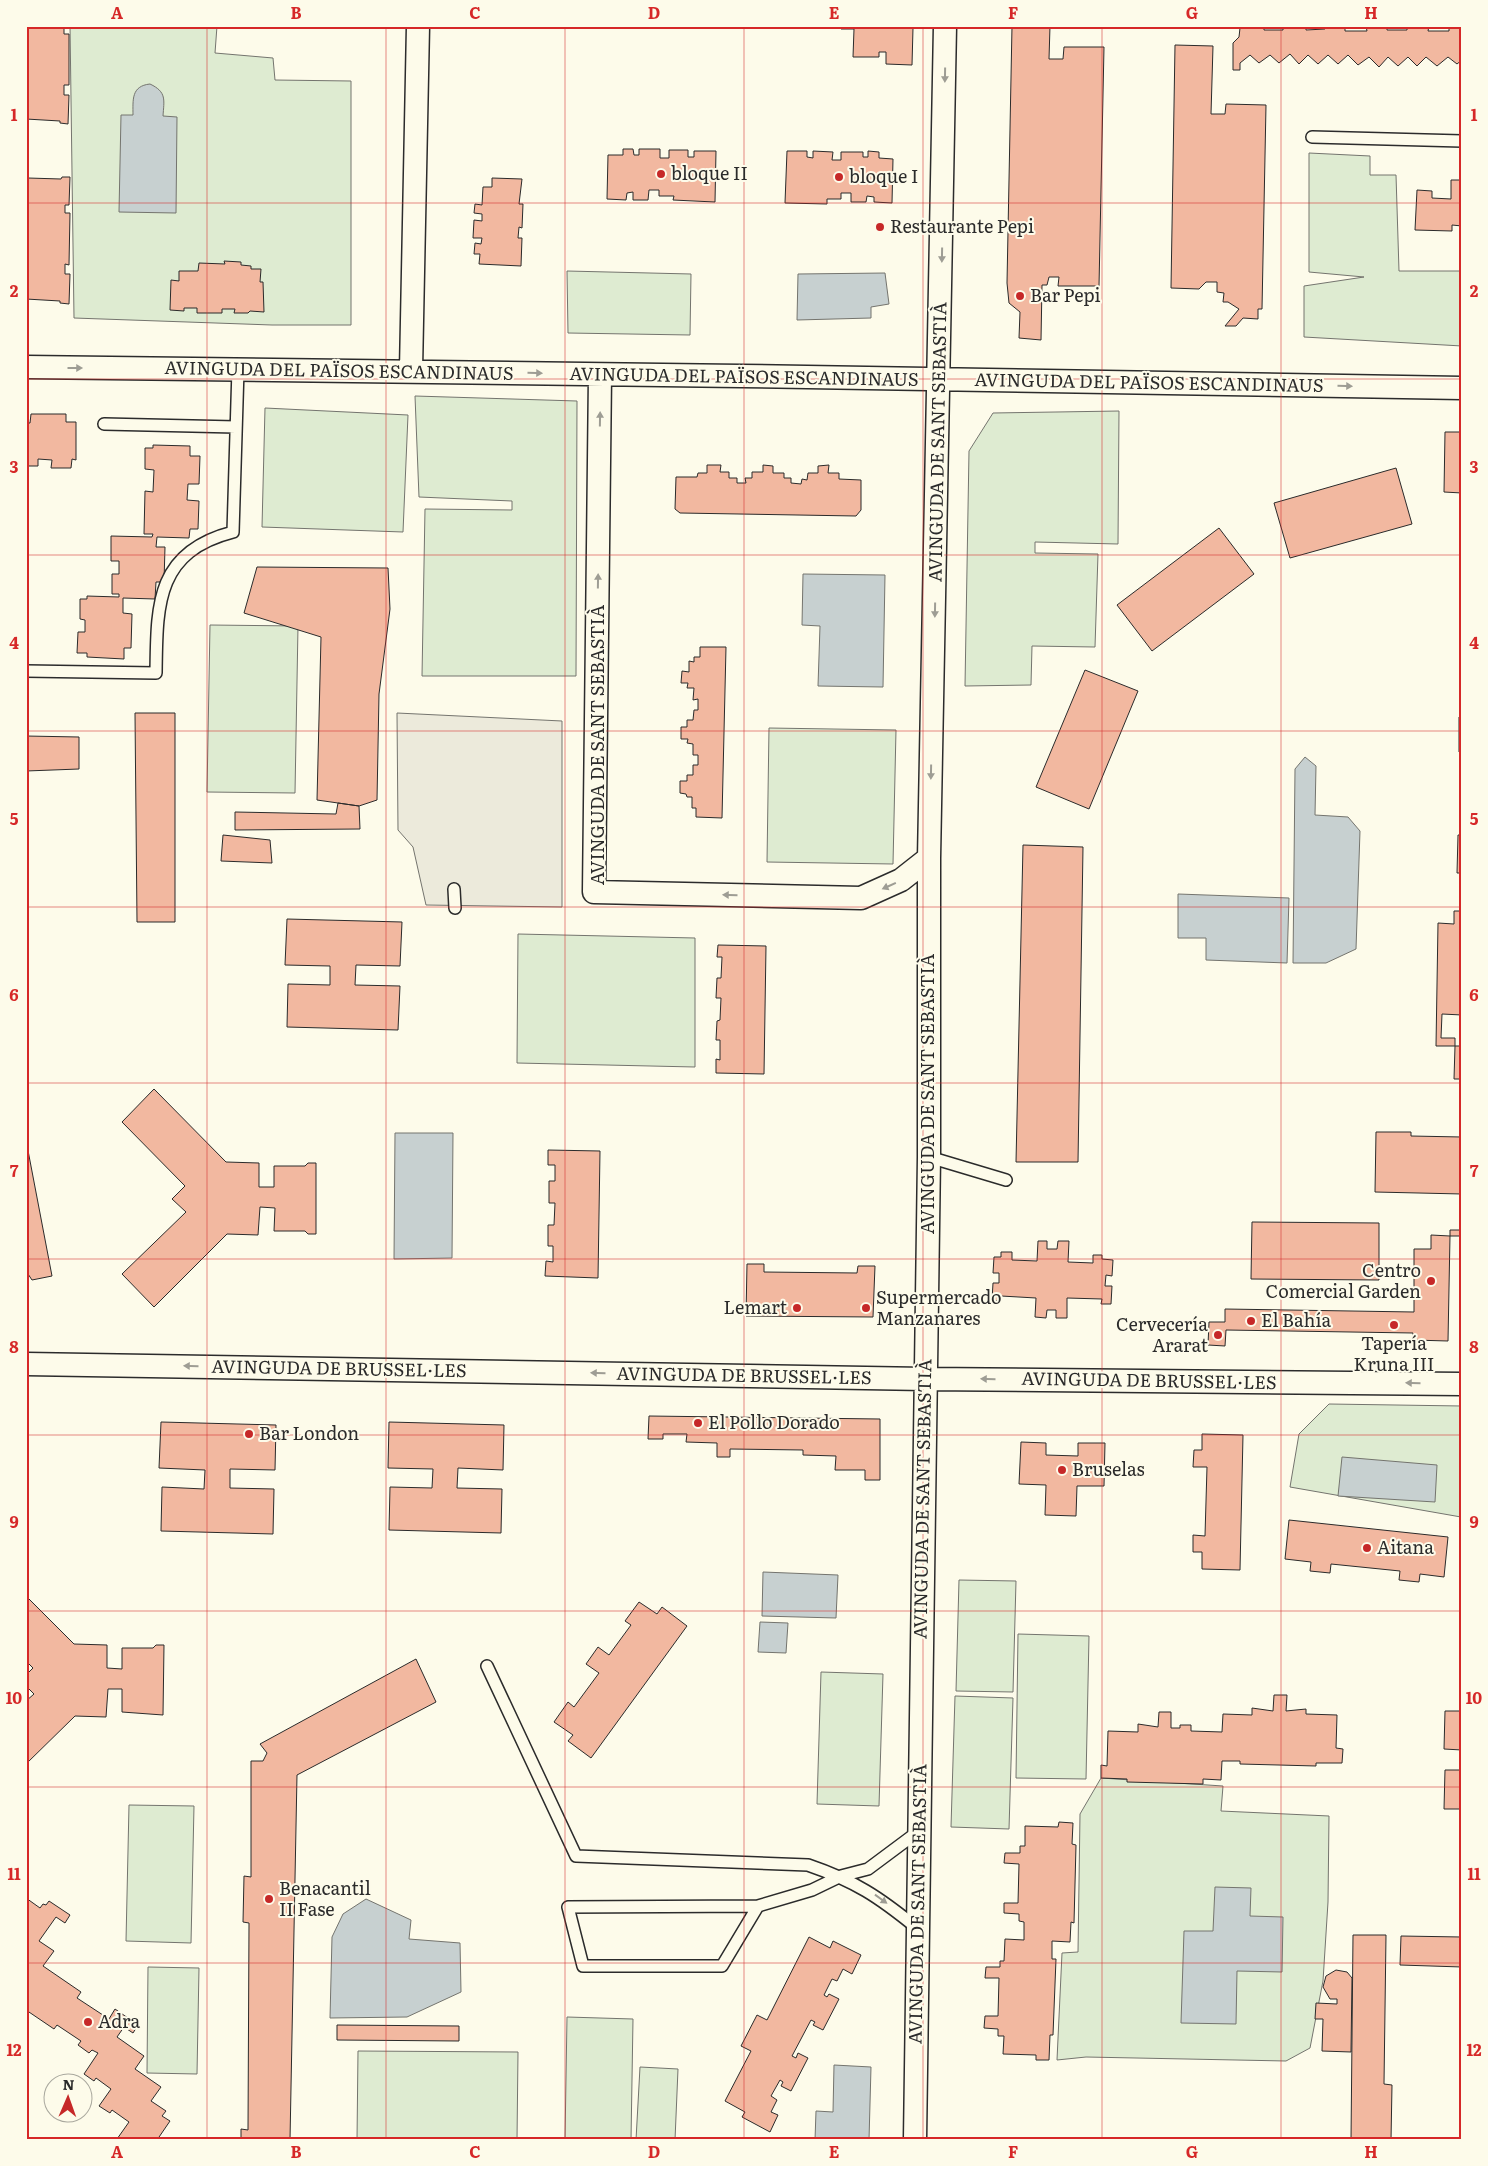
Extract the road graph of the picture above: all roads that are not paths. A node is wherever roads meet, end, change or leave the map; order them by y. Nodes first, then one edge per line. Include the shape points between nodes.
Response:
1 (418, 26) edge
2 (946, 26) edge
3 (1312, 137) dead end
4 (1462, 141) edge
5 (26, 367) edge
6 (238, 369) junction
7 (411, 370) junction
8 (600, 375) junction
9 (940, 379) junction
10 (1462, 388) edge
11 (104, 424) dead end
12 (236, 426) junction
13 (26, 671) edge
14 (929, 858) junction
15 (454, 889) dead end
16 (455, 908) dead end
17 (929, 1157) junction
18 (1006, 1180) dead end
19 (26, 1364) edge
20 (925, 1379) junction
21 (1462, 1384) edge
22 (487, 1666) dead end
23 (918, 1831) junction
24 (840, 1876) junction
25 (758, 1906) junction
26 (917, 1928) junction
27 (914, 2140) edge

1 - 7 street
2 -> 9 street, AVINGUDA DE SANT SEBASTIÀ
3 - 4 lane
5 -> 6 street, AVINGUDA DEL PAÏSOS ESCANDINAUS
6 - 7 street, AVINGUDA DEL PAÏSOS ESCANDINAUS
6 - 12 lane
7 -> 8 street, AVINGUDA DEL PAÏSOS ESCANDINAUS
8 - 9 street, AVINGUDA DEL PAÏSOS ESCANDINAUS
14 -> 8 street, AVINGUDA DE SANT SEBASTIÀ via 901,880 861,898 594,892
9 -> 10 street, AVINGUDA DEL PAÏSOS ESCANDINAUS
9 -> 14 street, AVINGUDA DE SANT SEBASTIÀ
11 - 12 lane
12 - 13 lane via 233,532 202,544 181,559 170,572 160,599 156,673
14 - 17 street, AVINGUDA DE SANT SEBASTIÀ
15 - 16 lane
17 - 18 lane
17 - 20 street, AVINGUDA DE SANT SEBASTIÀ
20 -> 19 street, AVINGUDA DE BRUSSEL·LES
21 -> 20 street, AVINGUDA DE BRUSSEL·LES
20 - 23 street, AVINGUDA DE SANT SEBASTIÀ
22 - 24 lane via 576,1856 808,1865
23 - 24 lane via 868,1869
23 - 26 street, AVINGUDA DE SANT SEBASTIÀ
24 - 25 lane via 812,1890
24 -> 26 lane via 878,1897
25 - 25 lane via 722,1966 583,1966 568,1907
26 - 27 street, AVINGUDA DE SANT SEBASTIÀ

